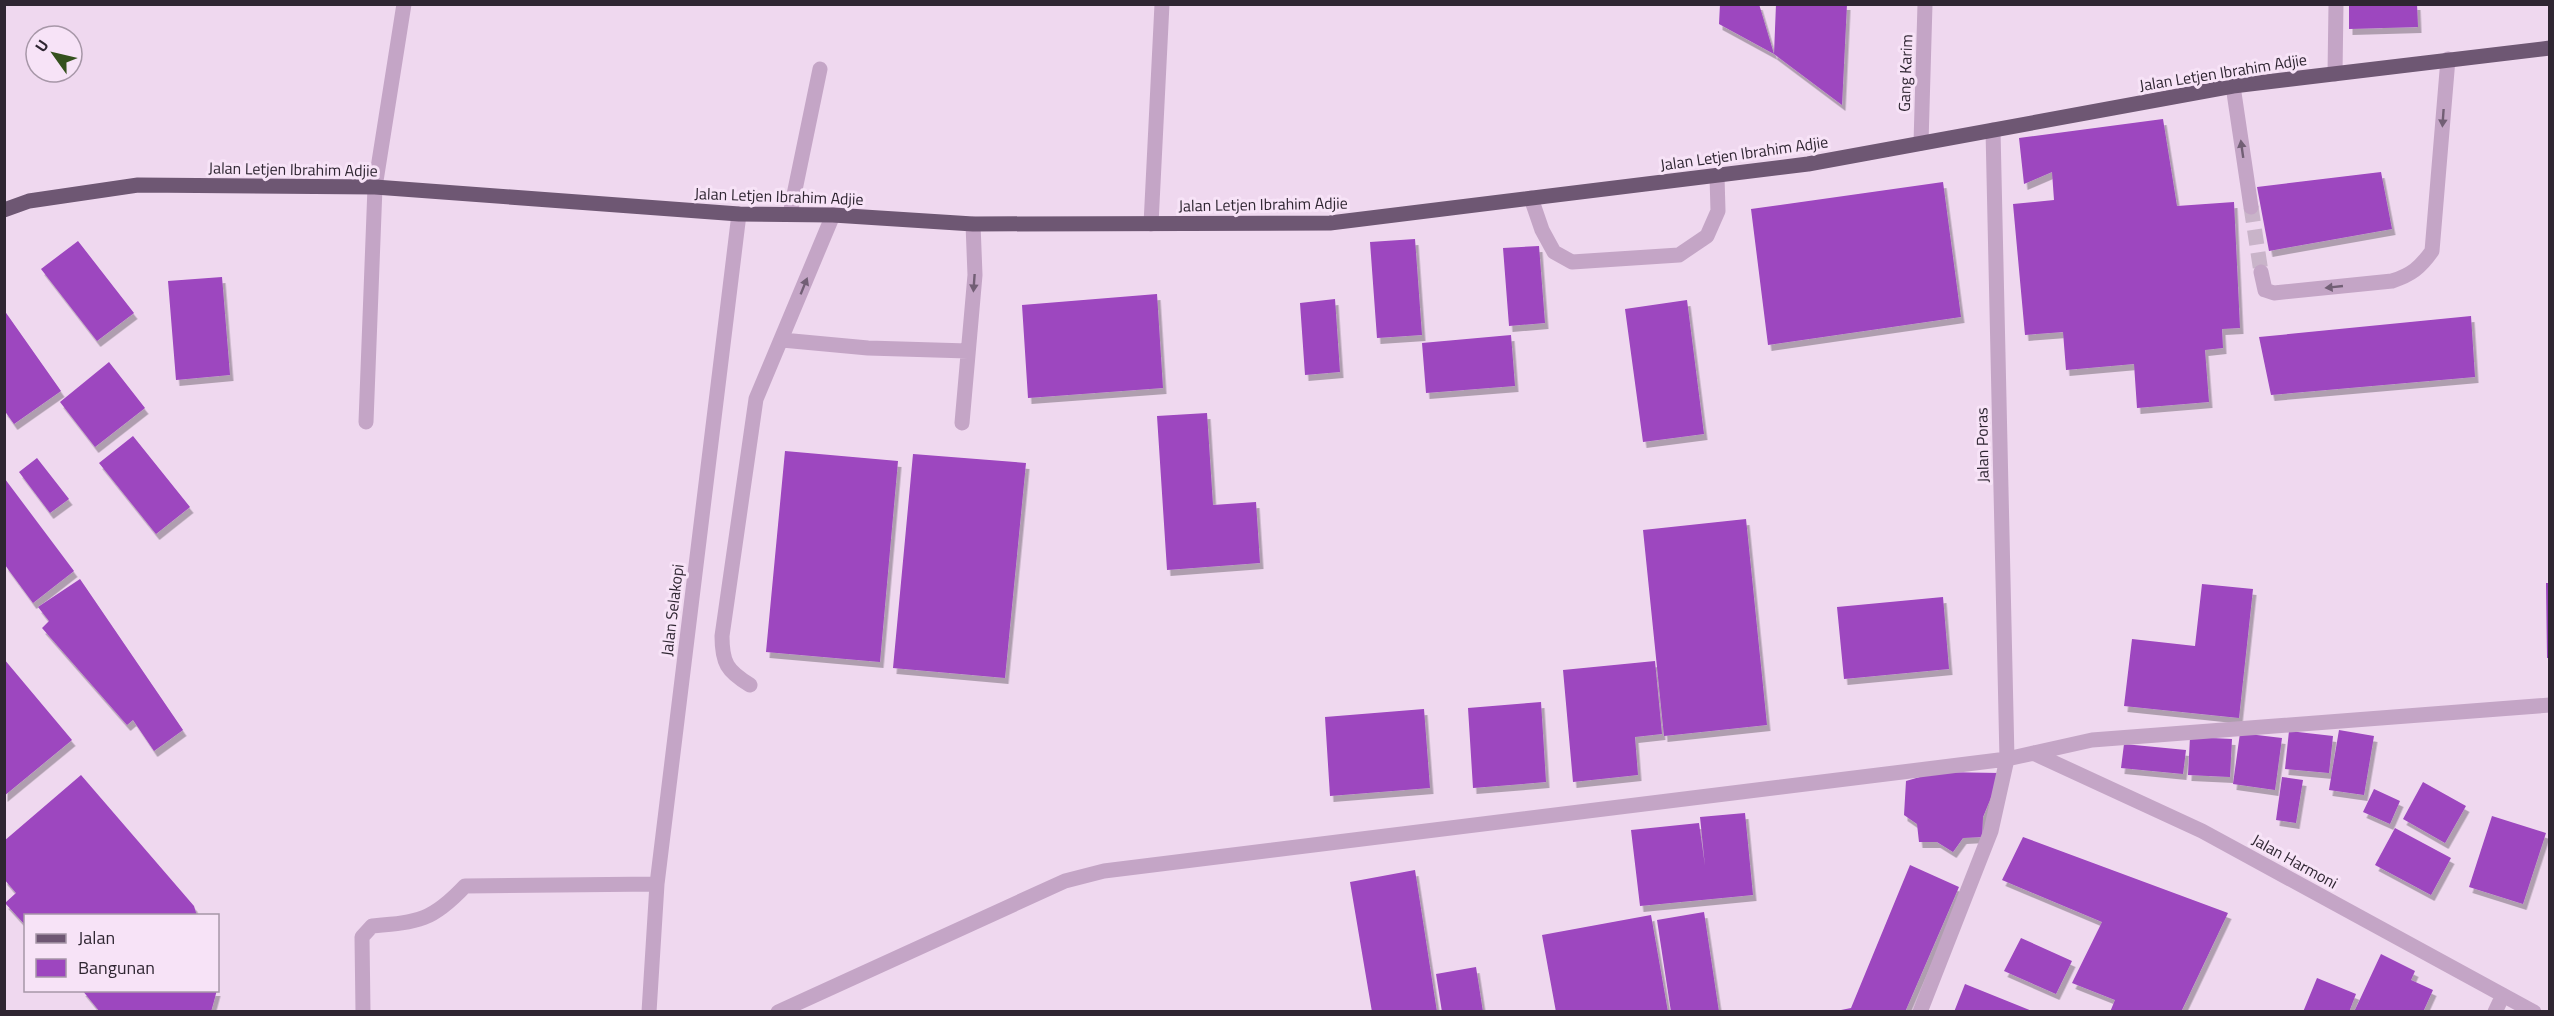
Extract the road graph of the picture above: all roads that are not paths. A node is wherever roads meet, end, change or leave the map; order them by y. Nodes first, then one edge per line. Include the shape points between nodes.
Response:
1 (405, 4) edge
2 (1162, 4) edge
3 (1925, 4) edge
4 (2336, 4) edge
5 (2550, 48) edge
6 (2448, 59) junction
7 (820, 69) dead end
8 (2336, 74) junction
9 (2233, 86) junction
10 (1993, 129) junction
11 (1921, 143) junction
12 (1717, 176) junction
13 (375, 187) junction
14 (1531, 198) junction
15 (2251, 207) tunnel mouth
16 (4, 210) edge
17 (739, 214) junction
18 (790, 214) junction
19 (833, 215) junction
20 (973, 224) junction
21 (1151, 224) junction
22 (2261, 272) tunnel mouth
23 (782, 340) junction
24 (968, 351) junction
25 (366, 422) dead end
26 (962, 423) dead end
27 (750, 685) dead end
28 (2550, 705) edge
29 (2032, 753) junction
30 (2007, 759) junction
31 (657, 884) junction
32 (2503, 995) junction
33 (363, 1011) edge
34 (649, 1011) edge
35 (778, 1011) edge
36 (1920, 1011) edge
37 (2495, 1011) edge
38 (2534, 1011) edge

1 - 13 street
2 - 21 street
3 - 11 street, Gang Karim
4 - 8 street
5 - 6 main road, Jalan Letjen Ibrahim Adjie
6 - 8 main road, Jalan Letjen Ibrahim Adjie
6 -> 22 street via 2432,251 2421,267 2392,281 2274,293 2265,291
7 - 18 street
8 - 9 main road, Jalan Letjen Ibrahim Adjie
9 - 10 main road, Jalan Letjen Ibrahim Adjie
15 -> 9 street
10 - 11 main road, Jalan Letjen Ibrahim Adjie
10 - 30 street, Jalan Poras
11 - 12 main road, Jalan Letjen Ibrahim Adjie
12 - 14 main road, Jalan Letjen Ibrahim Adjie
12 - 14 street via 1718,211 1707,236 1679,255 1572,262 1554,252
13 - 16 main road, Jalan Letjen Ibrahim Adjie via 138,185 29,201
13 - 17 main road, Jalan Letjen Ibrahim Adjie
13 - 25 street
14 - 21 main road, Jalan Letjen Ibrahim Adjie via 1329,223
17 - 18 main road, Jalan Letjen Ibrahim Adjie
17 - 31 street, Jalan Selakopi
18 - 19 main road, Jalan Letjen Ibrahim Adjie
19 - 20 main road, Jalan Letjen Ibrahim Adjie
23 -> 19 street
20 - 21 main road, Jalan Letjen Ibrahim Adjie
20 -> 24 street via 975,275
23 - 24 street
23 - 27 street via 756,399 722,636 722,657 733,675
24 - 26 street
28 - 29 street via 2092,740
29 - 30 street
29 - 32 street, Jalan Harmoni via 2202,831
30 - 35 street via 1104,871 1065,881
30 - 36 street, Jalan Poras via 1991,831
31 - 33 street via 465,886 433,916 397,925 372,926 362,937
31 - 34 street, Jalan Selakopi
32 - 37 street
32 - 38 street, Jalan Harmoni

